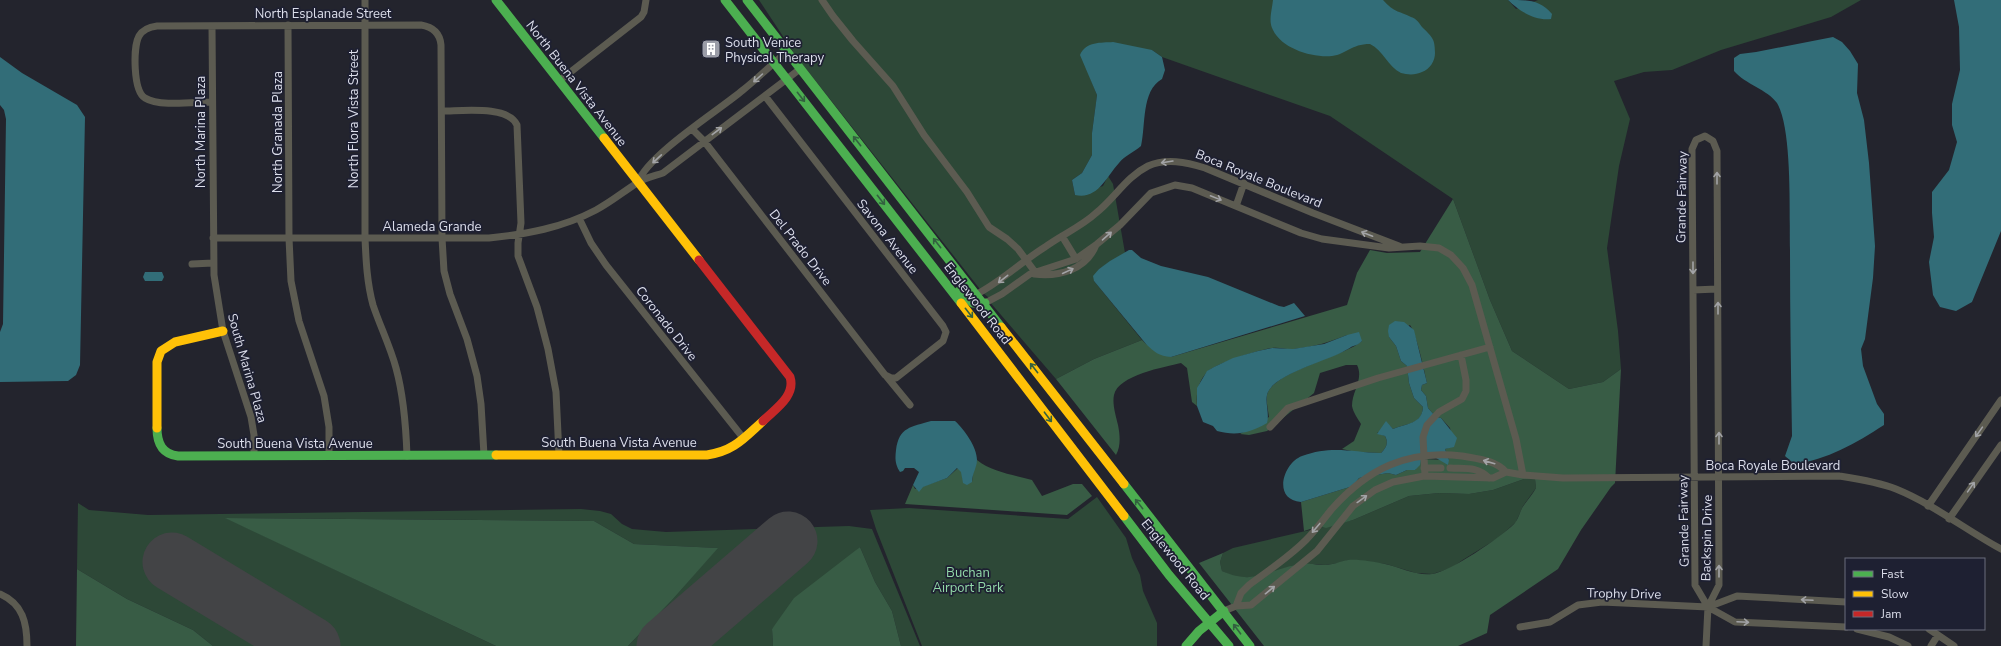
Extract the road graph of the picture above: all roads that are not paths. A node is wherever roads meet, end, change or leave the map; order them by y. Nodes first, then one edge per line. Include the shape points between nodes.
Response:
1 (365, 0) edge
2 (496, 0) edge
3 (646, 0) edge
4 (725, 0) edge
5 (747, 0) edge
6 (822, 0) edge
7 (288, 25) junction
8 (365, 25) junction
9 (212, 26) junction
10 (787, 52) junction
11 (774, 63) junction
12 (800, 69) junction
13 (787, 80) junction
14 (559, 81) junction
15 (765, 96) junction
16 (212, 102) junction
17 (442, 111) junction
18 (692, 129) junction
19 (704, 141) junction
20 (638, 182) junction
21 (1244, 183) junction
22 (1236, 206) junction
23 (579, 218) junction
24 (520, 235) junction
25 (1062, 236) junction
26 (213, 238) junction
27 (289, 238) junction
28 (365, 238) junction
29 (442, 238) junction
30 (911, 238) junction
31 (1097, 244) junction
32 (1404, 247) junction
33 (1076, 259) junction
34 (1027, 260) junction
35 (213, 263) junction
36 (192, 264) dead end
37 (1032, 273) junction
38 (1718, 289) junction
39 (1693, 290) junction
40 (977, 294) junction
41 (985, 303) junction
42 (223, 331) junction
43 (1490, 347) junction
44 (1461, 355) junction
45 (888, 377) junction
46 (2001, 400) edge
47 (910, 405) dead end
48 (1270, 427) dead end
49 (744, 439) junction
50 (2001, 445) edge
51 (484, 455) junction
52 (559, 455) junction
53 (254, 456) junction
54 (329, 456) junction
55 (407, 456) junction
56 (1424, 456) junction
57 (1471, 458) junction
58 (1424, 468) junction
59 (1441, 468) dead end
60 (1450, 468) dead end
61 (1471, 469) junction
62 (1506, 472) junction
63 (1523, 475) junction
64 (1425, 476) junction
65 (1694, 477) junction
66 (1719, 477) junction
67 (1489, 478) junction
68 (1928, 506) junction
69 (1949, 519) junction
70 (2001, 549) edge
71 (0, 594) edge
72 (1845, 602) edge
73 (1236, 606) junction
74 (1708, 607) junction
75 (1224, 612) junction
76 (1210, 622) junction
77 (1520, 627) dead end
78 (1845, 627) edge
79 (1861, 630) edge
80 (1931, 630) edge
81 (1938, 634) junction
82 (27, 646) edge
83 (1186, 646) edge
84 (1229, 646) edge
85 (1250, 646) edge
86 (1706, 646) edge
87 (1908, 646) edge
88 (1931, 646) edge
89 (1954, 646) edge

1 - 8 street, North Flora Vista Street
2 - 14 main road, North Buena Vista Avenue
3 - 14 street via 646,8 641,17
4 - 11 main road, Englewood Road
5 - 10 main road, Englewood Road
6 - 34 street via 849,36 893,86 989,227 1007,239
7 - 8 street, North Esplanade Street
7 - 9 street, North Esplanade Street
7 - 27 street, North Granada Plaza
8 - 17 street, North Esplanade Street via 421,25 436,32 441,45
8 - 28 street, North Flora Vista Street
9 - 16 street, North Marina Plaza
9 - 16 street, North Esplanade Street via 157,26 144,30 137,42 136,82 139,93 152,102
10 - 11 street
10 - 12 main road, Englewood Road
11 - 13 main road, Englewood Road
11 -> 18 street via 744,90
12 - 13 street
40 -> 12 main road, Englewood Road
13 - 15 street
13 -> 30 main road, Englewood Road
14 - 20 main road, North Buena Vista Avenue
19 -> 15 street
15 - 45 street, Savona Avenue via 944,326 946,332 943,341 898,377
16 - 26 street, North Marina Plaza
17 - 24 street via 499,112 510,115 516,122
17 - 29 street, North Esplanade Street
18 - 19 street, Del Prado Drive
18 -> 20 street via 642,173
19 - 20 street via 663,173
19 - 45 street, Del Prado Drive
20 - 23 street, Alameda Grande via 615,199
20 - 49 main road, South Buena Vista Avenue via 790,377 791,387 787,398
21 - 22 street
21 -> 25 street, Boca Royale Boulevard via 1188,162 1170,161 1149,166 1131,176 1096,213
32 -> 21 street, Boca Royale Boulevard via 1313,213
31 -> 22 street, Boca Royale Boulevard via 1151,193 1166,187 1175,185 1192,188
22 - 32 street, Boca Royale Boulevard via 1322,239 1389,248
23 - 24 street, Alameda Grande
23 - 49 street, Coronado Drive via 606,266
24 - 29 street, Alameda Grande
24 - 52 street via 519,260 542,323 553,374 558,413
25 - 33 street
25 - 34 street, Boca Royale Boulevard
26 - 27 street, Alameda Grande
26 - 35 street, South Marina Plaza
27 - 28 street, Alameda Grande
27 - 54 street, North Granada Plaza via 295,303 324,396 329,427
28 - 29 street, Alameda Grande
28 - 55 street, North Flora Vista Street via 371,294 396,366 403,397
29 - 51 street, North Esplanade Street via 447,282 477,376
30 - 41 main road via 925,246 965,298 977,304
30 -> 76 main road, Englewood Road via 1169,575
31 - 33 street, Boca Royale Boulevard
37 -> 31 street via 1046,276 1062,274 1082,264 1092,255
32 - 43 street, Boca Royale Boulevard via 1439,248 1451,255 1463,268 1472,285
33 - 37 street, Boca Royale Boulevard
34 - 37 street
34 -> 40 street, Boca Royale Boulevard via 998,283
35 - 36 street
35 - 42 street, South Marina Plaza
37 - 41 street, Boca Royale Boulevard
38 - 39 street
38 -> 39 street, Grande Fairway via 1716,147 1713,141 1704,136 1696,140 1692,153
66 -> 38 street, Grande Fairway
39 - 65 street, Grande Fairway
40 - 41 main road, Englewood Road
75 -> 41 main road, Englewood Road
42 - 53 street, South Marina Plaza via 251,417
42 - 53 main road, South Buena Vista Avenue via 172,343 160,353 157,362 157,436 162,450 171,455
43 - 44 street
43 - 63 street, Boca Royale Boulevard via 1516,439
44 - 48 street via 1378,378 1288,408
44 - 56 street via 1466,391 1462,399 1439,412 1427,425 1423,438
45 - 47 street, Del Prado Drive
46 -> 68 street
49 - 52 main road, South Buena Vista Avenue via 731,449 707,455
69 -> 50 street
51 - 52 main road, South Buena Vista Avenue
51 - 55 main road, South Buena Vista Avenue
53 - 54 main road, South Buena Vista Avenue
54 - 55 main road, South Buena Vista Avenue
56 - 57 street via 1450,455
56 - 58 street
56 -> 73 street via 1401,460 1381,468 1361,481 1332,509 1306,540 1245,589
57 - 61 street
62 -> 57 street via 1500,465
58 - 59 street
58 - 64 street
60 - 61 street
61 - 67 street via 1482,472
62 - 63 street
62 - 67 street
63 - 65 street, Boca Royale Boulevard via 1563,478
64 - 67 street
73 -> 64 street via 1251,605 1317,551 1353,506 1375,490 1393,482
65 - 66 street, Boca Royale Boulevard
65 - 74 street, Grande Fairway via 1695,585
66 - 68 street, Boca Royale Boulevard via 1839,476 1895,489
74 -> 66 street, Backspin Drive via 1719,585
68 - 69 street, Boca Royale Boulevard
69 - 70 street, Boca Royale Boulevard
71 - 82 street via 22,612
72 -> 74 street, Trophy Drive via 1737,596
73 - 75 street
74 - 77 street, Trophy Drive via 1586,603 1571,608 1545,623
74 -> 78 street, Trophy Drive via 1735,622
74 - 86 street, Backspin Drive
75 - 76 main road
85 -> 75 main road, Englewood Road
76 - 83 main road
76 - 84 main road, Englewood Road
79 - 87 street via 1889,637
80 - 81 street
81 - 88 street
81 - 89 street

